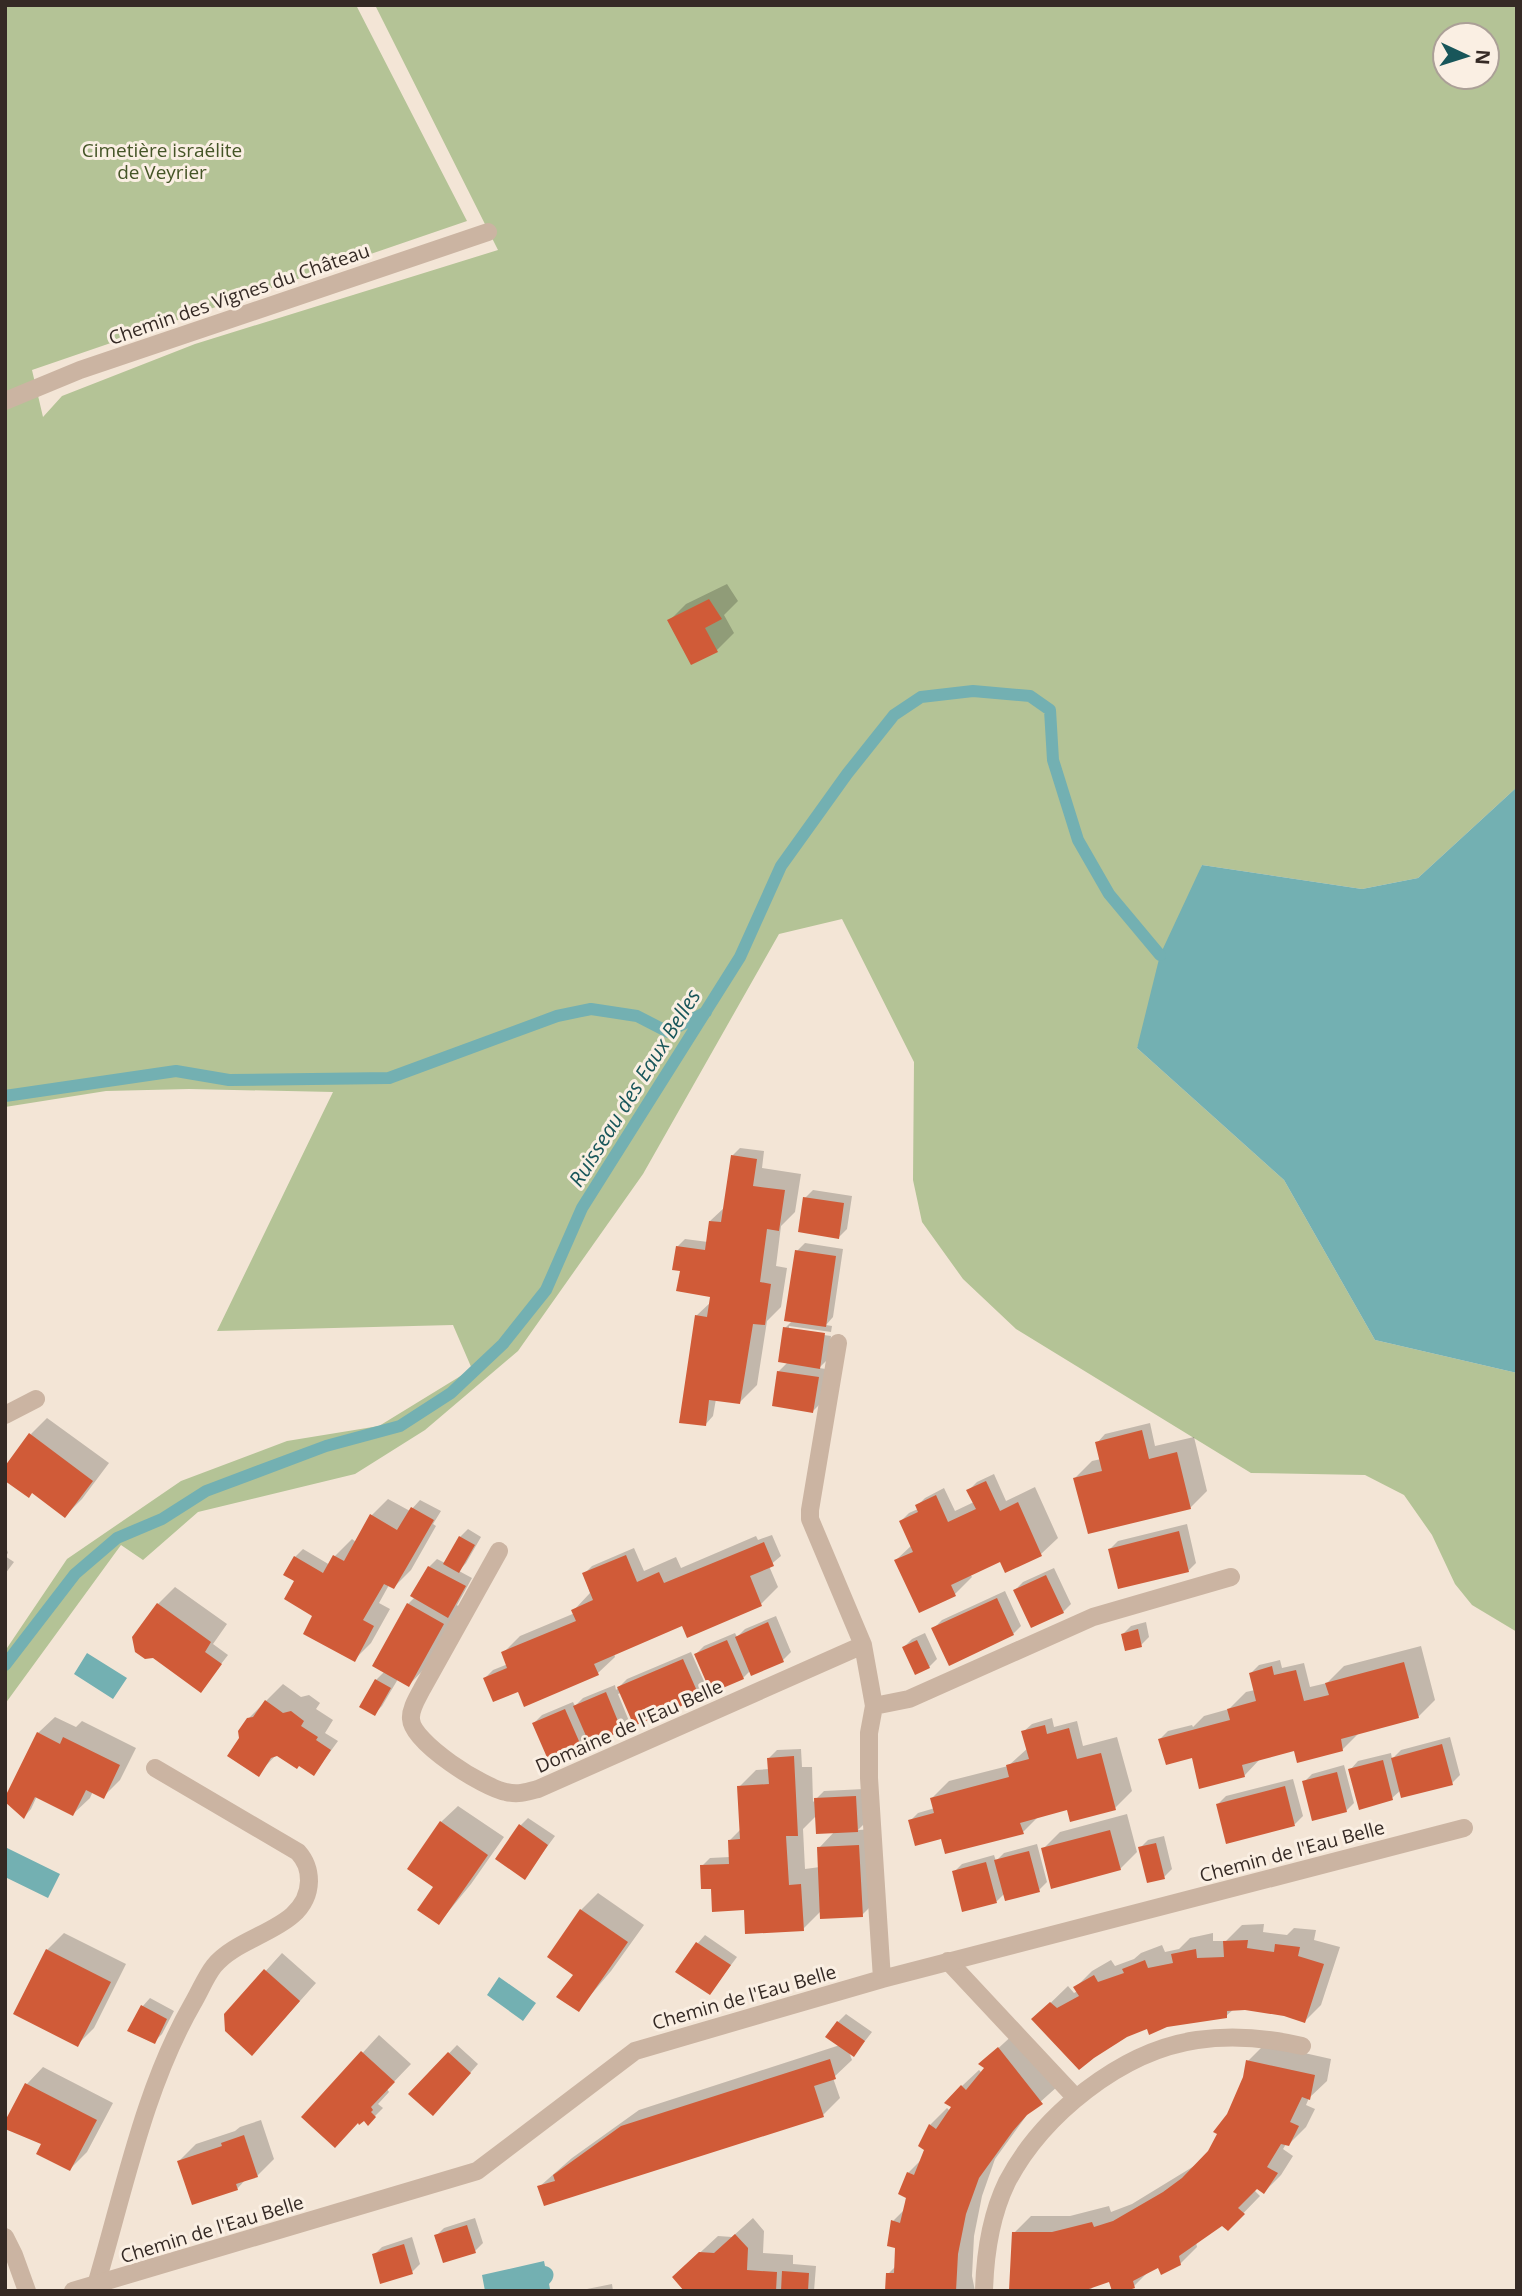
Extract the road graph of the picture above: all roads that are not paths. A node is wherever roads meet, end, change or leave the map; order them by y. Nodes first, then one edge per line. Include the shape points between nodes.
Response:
1 (488, 232) dead end
2 (5, 401) edge
3 (838, 1343) dead end
4 (36, 1399) dead end
5 (5, 1415) edge
6 (499, 1551) dead end
7 (1231, 1577) dead end
8 (863, 1645) junction
9 (874, 1706) junction
10 (155, 1768) dead end
11 (1464, 1828) dead end
12 (948, 1961) junction
13 (882, 1979) junction
14 (1302, 2046) dead end
15 (1076, 2098) junction
16 (5, 2237) edge
17 (96, 2285) junction
18 (27, 2291) edge
19 (73, 2291) edge
20 (984, 2291) edge

1 - 2 street, Chemin des Vignes du Château via 80,370
3 - 8 street via 810,1519
4 - 5 street
6 - 8 street, Domaine de l'Eau Belle via 413,1706 411,1719 427,1745 476,1779 505,1792 522,1794 538,1789
7 - 9 street via 1093,1617 909,1699
8 - 9 street
9 - 13 street via 869,1778
10 - 17 street via 298,1852 305,1860 309,1889 303,1906 288,1919 232,1949 214,1966 184,2019 157,2075
11 - 12 street, Chemin de l'Eau Belle
12 - 13 street, Chemin de l'Eau Belle
12 - 15 street
13 - 17 street, Chemin de l'Eau Belle via 635,2051 477,2171
14 - 15 street via 1257,2038 1195,2040 1130,2063
15 - 20 street via 1033,2144 1007,2183 991,2228
16 - 18 street
17 - 19 street, Chemin de l'Eau Belle

